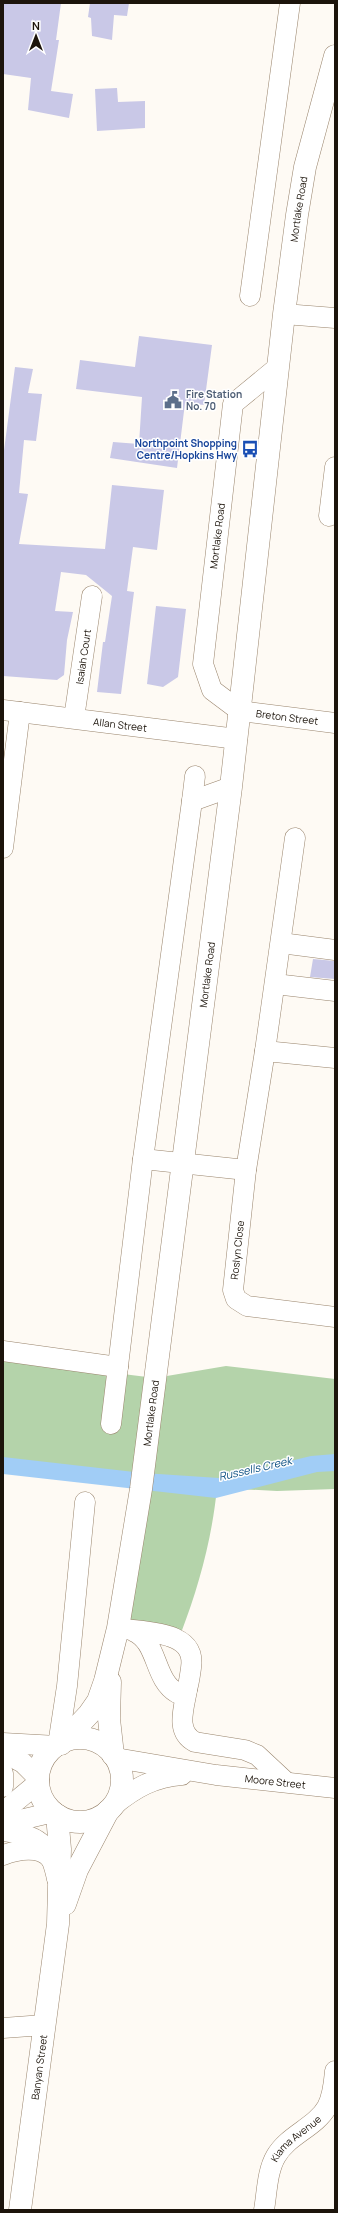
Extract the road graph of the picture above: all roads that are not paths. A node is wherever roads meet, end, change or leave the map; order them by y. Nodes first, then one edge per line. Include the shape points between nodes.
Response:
1 (290, 3) edge
2 (335, 56) edge
3 (250, 296) dead end
4 (284, 314) junction
5 (335, 318) edge
6 (278, 367) junction
7 (334, 476) edge
8 (329, 516) dead end
9 (92, 596) dead end
10 (240, 710) junction
11 (12, 711) edge
12 (74, 718) junction
13 (335, 724) edge
14 (237, 739) junction
15 (195, 776) dead end
16 (231, 787) junction
17 (192, 801) junction
18 (295, 838) dead end
19 (3, 848) edge
20 (281, 943) junction
21 (335, 950) edge
22 (275, 984) junction
23 (335, 991) edge
24 (265, 1051) junction
25 (335, 1058) edge
26 (143, 1159) junction
27 (182, 1162) junction
28 (246, 1170) junction
29 (335, 1317) edge
30 (3, 1350) edge
31 (118, 1367) junction
32 (112, 1424) dead end
33 (85, 1502) dead end
34 (126, 1630) junction
35 (111, 1662) junction
36 (178, 1688) junction
37 (3, 1743) edge
38 (59, 1745) junction
39 (3, 1752) edge
40 (115, 1757) junction
41 (3, 1773) edge
42 (216, 1775) junction
43 (39, 1781) junction
44 (286, 1782) junction
45 (3, 1787) edge
46 (335, 1788) edge
47 (111, 1808) junction
48 (3, 1812) edge
49 (56, 1814) junction
50 (3, 1824) edge
51 (3, 1831) edge
52 (3, 1855) edge
53 (53, 1861) junction
54 (59, 1890) junction
55 (58, 1924) junction
56 (44, 2025) junction
57 (3, 2028) edge
58 (335, 2071) edge
59 (20, 2210) edge
60 (264, 2210) edge

1 - 3 street
2 - 4 main road, Mortlake Road via 305,167
4 - 5 street
4 - 6 main road, Mortlake Road
6 - 10 main road, Mortlake Road
6 - 10 street, Mortlake Road via 233,404 202,664 212,690
7 - 8 street
9 - 12 street, Isaiah Court
10 - 13 street, Breton Street
10 - 14 main road, Mortlake Road
11 - 12 street, Allan Street
11 - 19 street
12 - 14 street, Allan Street
14 - 16 main road, Mortlake Road
15 - 17 street
16 - 17 street
16 - 27 main road, Mortlake Road
17 - 26 street
18 - 20 street, Roslyn Close
20 - 21 street
20 - 22 street, Roslyn Close
22 - 23 street
22 - 24 street, Roslyn Close
24 - 25 street
24 - 28 street, Roslyn Close
26 - 27 street
26 - 31 street
27 - 28 street
27 - 34 main road, Mortlake Road
28 - 29 street, Roslyn Close via 233,1290 236,1299 252,1307
30 - 31 street
31 - 32 street
33 - 38 street
34 - 35 main road, Mortlake Road
34 - 36 street via 147,1641 161,1673
34 - 36 street via 170,1636 184,1642 191,1658
35 - 38 main road, Mortlake Road via 98,1701 82,1723
35 - 40 main road, Mortlake Road via 109,1719
36 - 44 street via 182,1729 188,1738 195,1742 245,1750 257,1755
37 - 38 street
38 - 40 main road via 75,1739 89,1740 103,1745
38 - 43 main road via 43,1762
39 - 43 street via 23,1763
40 - 42 street, Moore Street
40 - 47 main road via 121,1771 122,1785
41 - 45 street
42 - 44 street, Moore Street
42 - 47 street, Moore Street via 186,1774 160,1778 138,1787
43 - 48 street
43 - 49 main road via 42,1796
44 - 46 street, Moore Street
47 - 49 main road via 96,1818 83,1822 69,1820
47 - 55 main road, Banyan Street via 77,1870
49 - 50 street
49 - 54 main road, Banyan Street via 60,1849
51 - 53 street via 39,1840
52 - 53 street via 20,1850 35,1850 46,1853
53 - 54 street
54 - 55 main road, Banyan Street
55 - 56 main road, Banyan Street
56 - 57 street
56 - 59 main road, Banyan Street
58 - 60 street, Kiama Avenue via 333,2090 327,2107 276,2156

